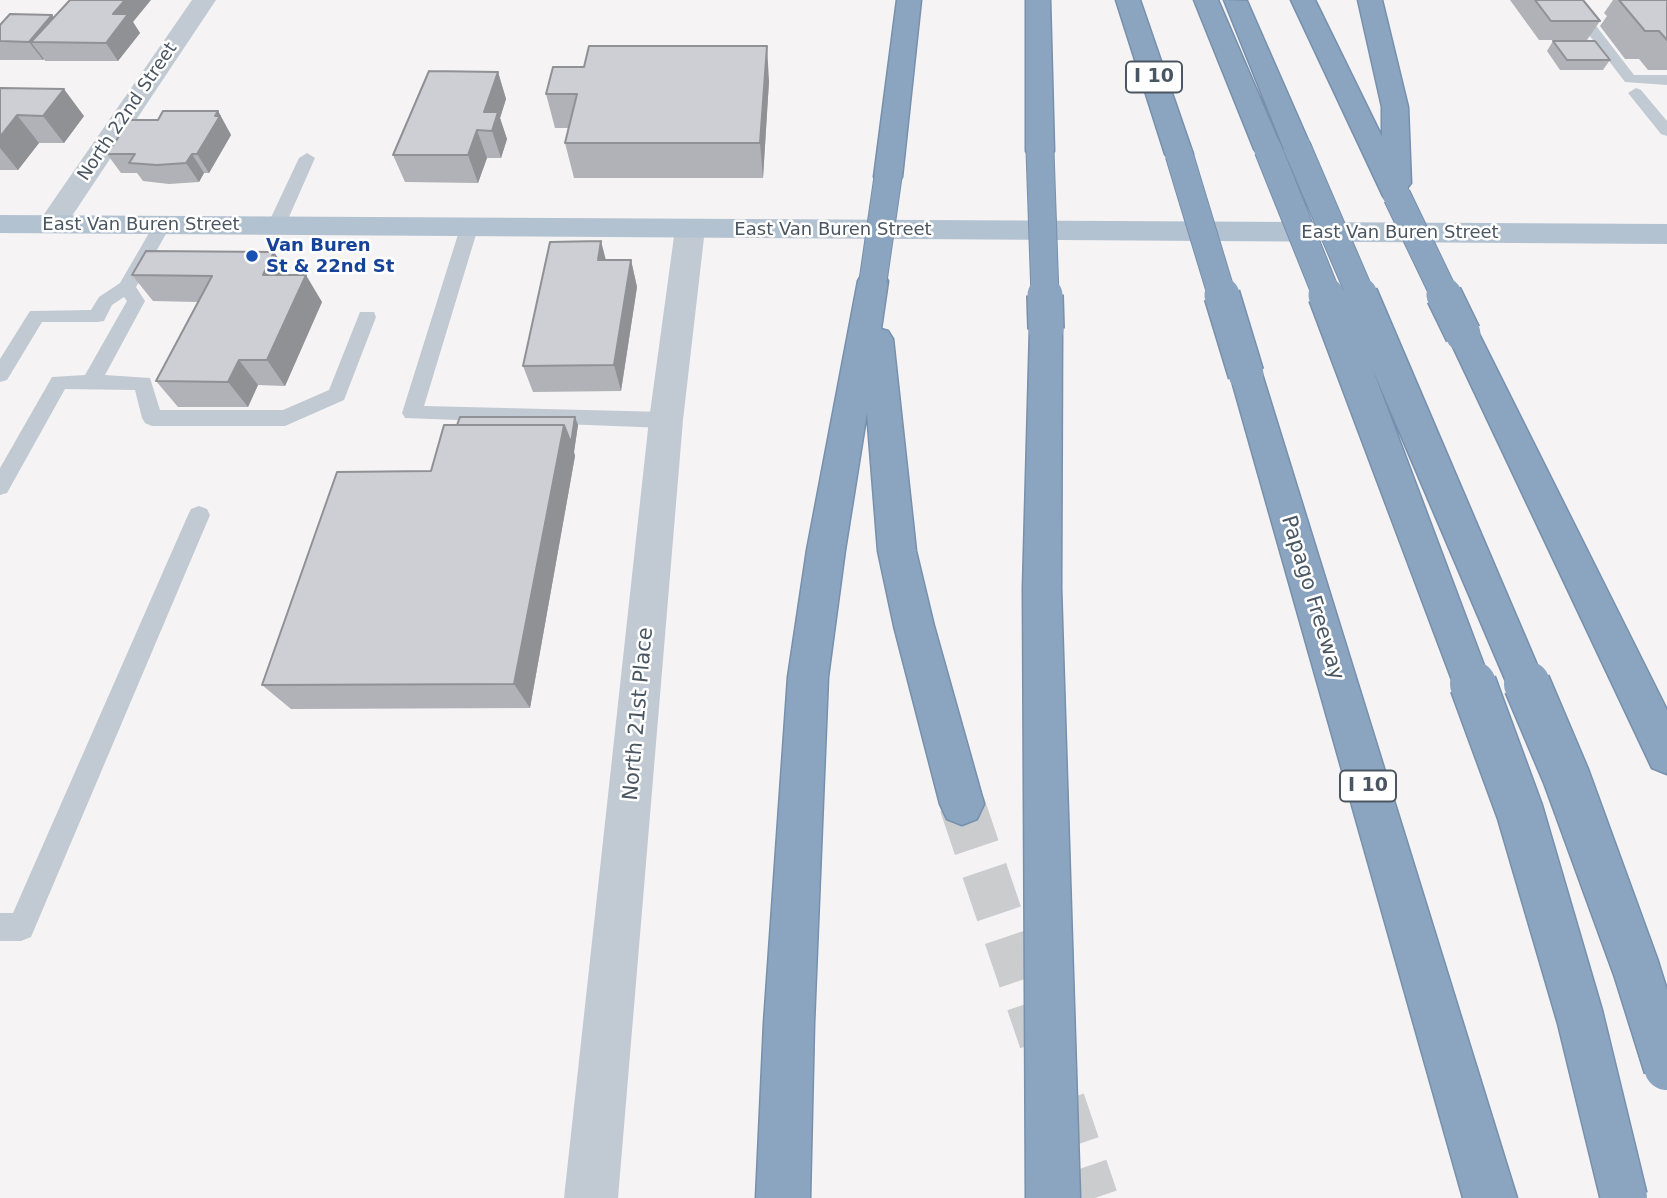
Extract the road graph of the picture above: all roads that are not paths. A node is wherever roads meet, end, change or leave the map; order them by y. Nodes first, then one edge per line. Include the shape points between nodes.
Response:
1 (204, 0) edge
2 (909, 0) edge
3 (1038, 0) edge
4 (1129, 0) edge
5 (1206, 0) edge
6 (1234, 0) edge
7 (1303, 0) edge
8 (1370, 0) edge
9 (1577, 0) edge
10 (1667, 80) edge
11 (1636, 93) dead end
12 (1667, 131) edge
13 (1384, 147) junction
14 (1282, 148) junction
15 (307, 158) dead end
16 (0, 224) edge
17 (52, 224) junction
18 (163, 225) junction
19 (276, 226) junction
20 (469, 228) junction
21 (690, 229) junction
22 (1667, 234) edge
23 (873, 281) junction
24 (127, 287) junction
25 (367, 317) dead end
26 (0, 375) edge
27 (91, 382) junction
28 (666, 420) junction
29 (0, 487) edge
30 (199, 515) dead end
31 (1667, 754) edge
32 (962, 804) tunnel mouth
33 (0, 927) edge
34 (1667, 1067) edge
35 (591, 1198) edge
36 (783, 1198) edge
37 (1053, 1198) edge
38 (1490, 1198) edge
39 (1624, 1198) edge

1 - 17 street, North 22nd Street
2 - 23 highway, bridge
3 - 37 highway, bridge via 1046,328 1042,588
4 - 38 highway, Papago Freeway / I 10, bridge via 1246,374
5 - 14 highway
6 - 14 highway
7 - 13 highway
8 - 13 highway via 1395,107
9 - 10 lane via 1580,15 1630,79
11 - 12 lane
13 - 31 highway, bridge via 1397,196
14 - 34 highway, bridge via 1566,776
14 - 39 highway, bridge via 1358,375 1520,812 1580,1017
15 - 19 lane
16 - 17 main road, East Van Buren Street
17 - 18 main road, East Van Buren Street
18 - 19 main road, East Van Buren Street
18 - 24 lane
19 - 20 main road, East Van Buren Street
20 - 21 main road, East Van Buren Street
20 - 28 lane via 412,413
21 - 22 main road, East Van Buren Street
21 - 28 street, North 21st Place
23 - 32 highway via 897,551
23 - 36 highway via 808,677
24 - 26 lane via 105,301 97,316 37,316
24 - 27 lane via 136,301
25 - 27 lane via 337,395 285,418 152,418 143,383
27 - 29 lane via 59,383
28 - 35 street, North 21st Place
30 - 33 lane via 21,927

